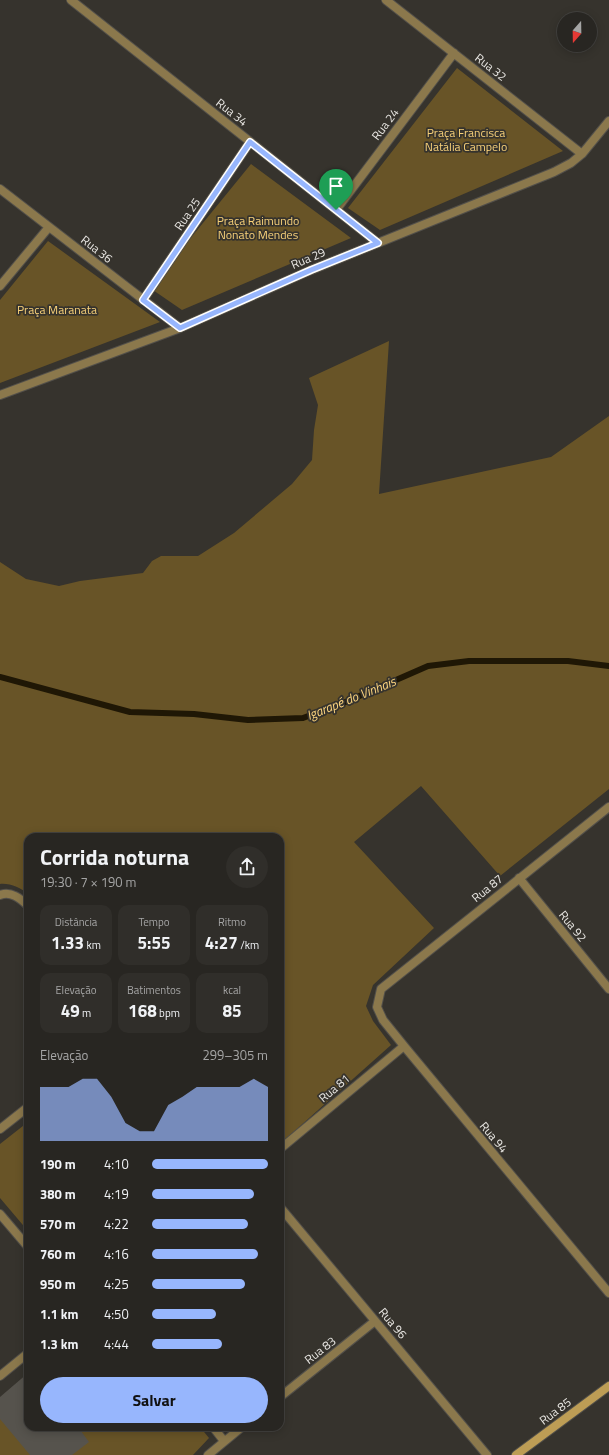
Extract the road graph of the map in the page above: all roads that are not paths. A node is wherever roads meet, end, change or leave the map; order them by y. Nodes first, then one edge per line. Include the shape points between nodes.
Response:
1 (71, 0) edge
2 (386, 0) edge
3 (454, 53) junction
4 (609, 120) edge
5 (250, 142) junction
6 (582, 154) junction
7 (0, 189) edge
8 (336, 210) junction
9 (49, 227) junction
10 (378, 243) junction
11 (0, 286) edge
12 (143, 300) junction
13 (180, 328) junction
14 (0, 395) edge
15 (609, 807) edge
16 (519, 878) junction
17 (0, 895) edge
18 (24, 902) edge
19 (609, 988) edge
20 (381, 989) joint
21 (404, 1046) junction
22 (24, 1110) edge
23 (0, 1129) edge
24 (284, 1146) edge
25 (284, 1212) edge
26 (0, 1214) edge
27 (24, 1242) edge
28 (609, 1293) edge
29 (375, 1321) junction
30 (24, 1356) edge
31 (0, 1376) edge
32 (609, 1386) edge
33 (284, 1394) edge
34 (215, 1431) edge
35 (237, 1431) edge
36 (224, 1441) junction
37 (208, 1455) edge
38 (487, 1455) edge
39 (516, 1455) edge

1 - 5 street, Rua 34
2 - 3 street, Rua 32
3 - 6 street, Rua 32
3 - 8 street, Rua 24
4 - 6 street, Rua 29
5 - 8 street, Rua 34
5 - 12 street, Rua 25
6 - 10 street, Rua 29 via 554,172
7 - 9 street, Rua 36
8 - 10 street, Rua 34
9 - 11 street
9 - 12 street, Rua 36
10 - 13 street, Rua 29
12 - 13 street, Rua 36
13 - 14 street, Rua 29
15 - 16 street, Rua 87
16 - 19 street, Rua 92
16 - 20 street, Rua 87
17 - 18 street via 15,895
20 - 21 street, Rua 94 via 377,1007 383,1020
21 - 24 street, Rua 81
21 - 28 street, Rua 94
22 - 23 street
25 - 29 street, Rua 96
26 - 27 street
29 - 33 street, Rua 83
29 - 38 street, Rua 96
30 - 31 street
32 - 39 main road, Rua 85
34 - 36 street
35 - 36 street
36 - 37 street

